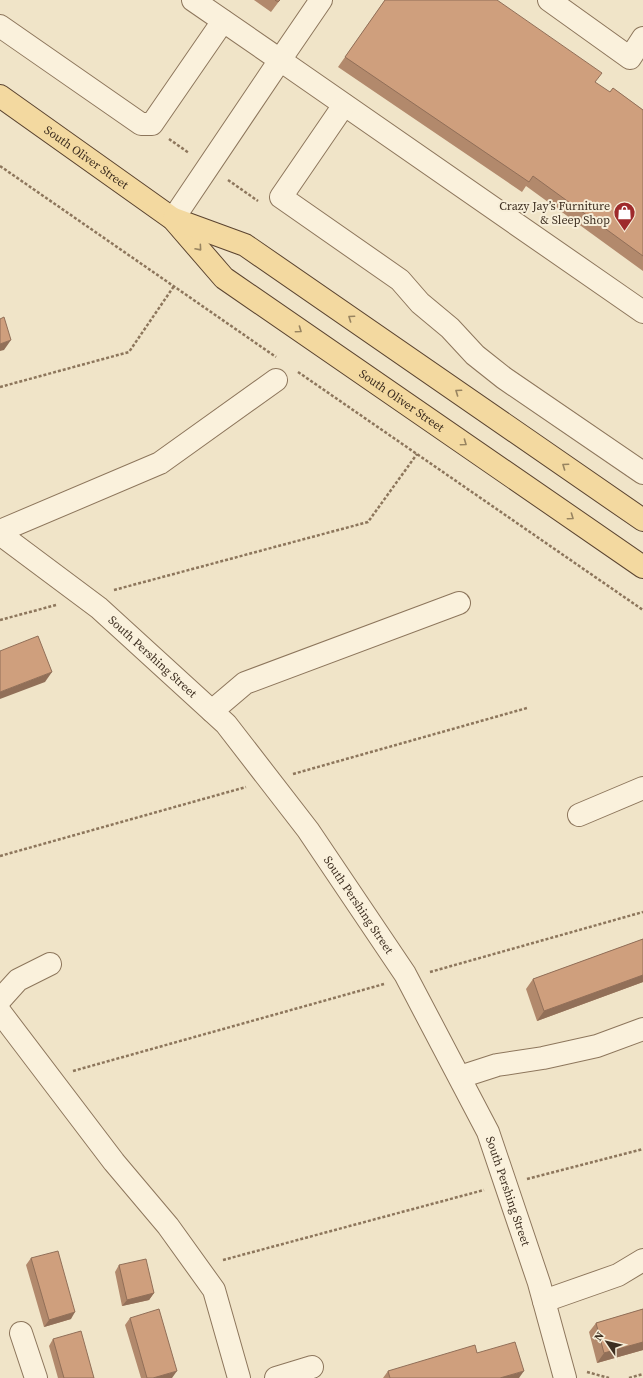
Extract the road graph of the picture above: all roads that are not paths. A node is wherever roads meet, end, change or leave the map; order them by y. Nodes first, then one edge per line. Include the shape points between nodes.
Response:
1 (193, 0) edge
2 (321, 0) edge
3 (549, 0) edge
4 (223, 21) junction
5 (0, 26) edge
6 (643, 38) edge
7 (280, 60) junction
8 (636, 62) edge
9 (0, 96) edge
10 (344, 105) junction
11 (173, 219) junction
12 (643, 312) edge
13 (284, 374) road end
14 (643, 473) edge
15 (643, 520) edge
16 (0, 532) edge
17 (643, 567) edge
18 (459, 603) dead end
19 (212, 711) junction
20 (643, 788) edge
21 (579, 814) dead end
22 (50, 964) dead end
23 (0, 1000) edge
24 (0, 1012) edge
25 (643, 1029) edge
26 (460, 1077) junction
27 (643, 1260) edge
28 (544, 1301) junction
29 (21, 1333) dead end
30 (312, 1367) dead end
31 (36, 1378) edge
32 (239, 1378) edge
33 (276, 1378) edge
34 (565, 1378) edge

1 - 4 street
2 - 7 street
3 - 8 street
4 - 5 street via 152,124 141,124
4 - 7 street
6 - 8 street
7 - 10 street
7 - 11 street
9 - 11 main road, South Oliver Street
10 - 12 street
10 - 14 street via 281,197 400,280 420,303 450,328 475,355 504,378
15 -> 11 main road, South Oliver Street via 245,245
11 -> 17 main road, South Oliver Street via 224,278
13 - 16 street via 160,463
16 - 19 street, South Pershing Street via 99,608
18 - 19 street via 245,683
19 - 26 street, South Pershing Street via 226,724 308,830 407,978
20 - 21 street
22 - 23 street via 18,980
24 - 32 street via 114,1162 168,1226 214,1290
25 - 26 street via 597,1046 497,1065
26 - 28 street, South Pershing Street via 488,1132
27 - 28 street via 618,1274
28 - 34 street, South Pershing Street
29 - 31 street
30 - 33 street

